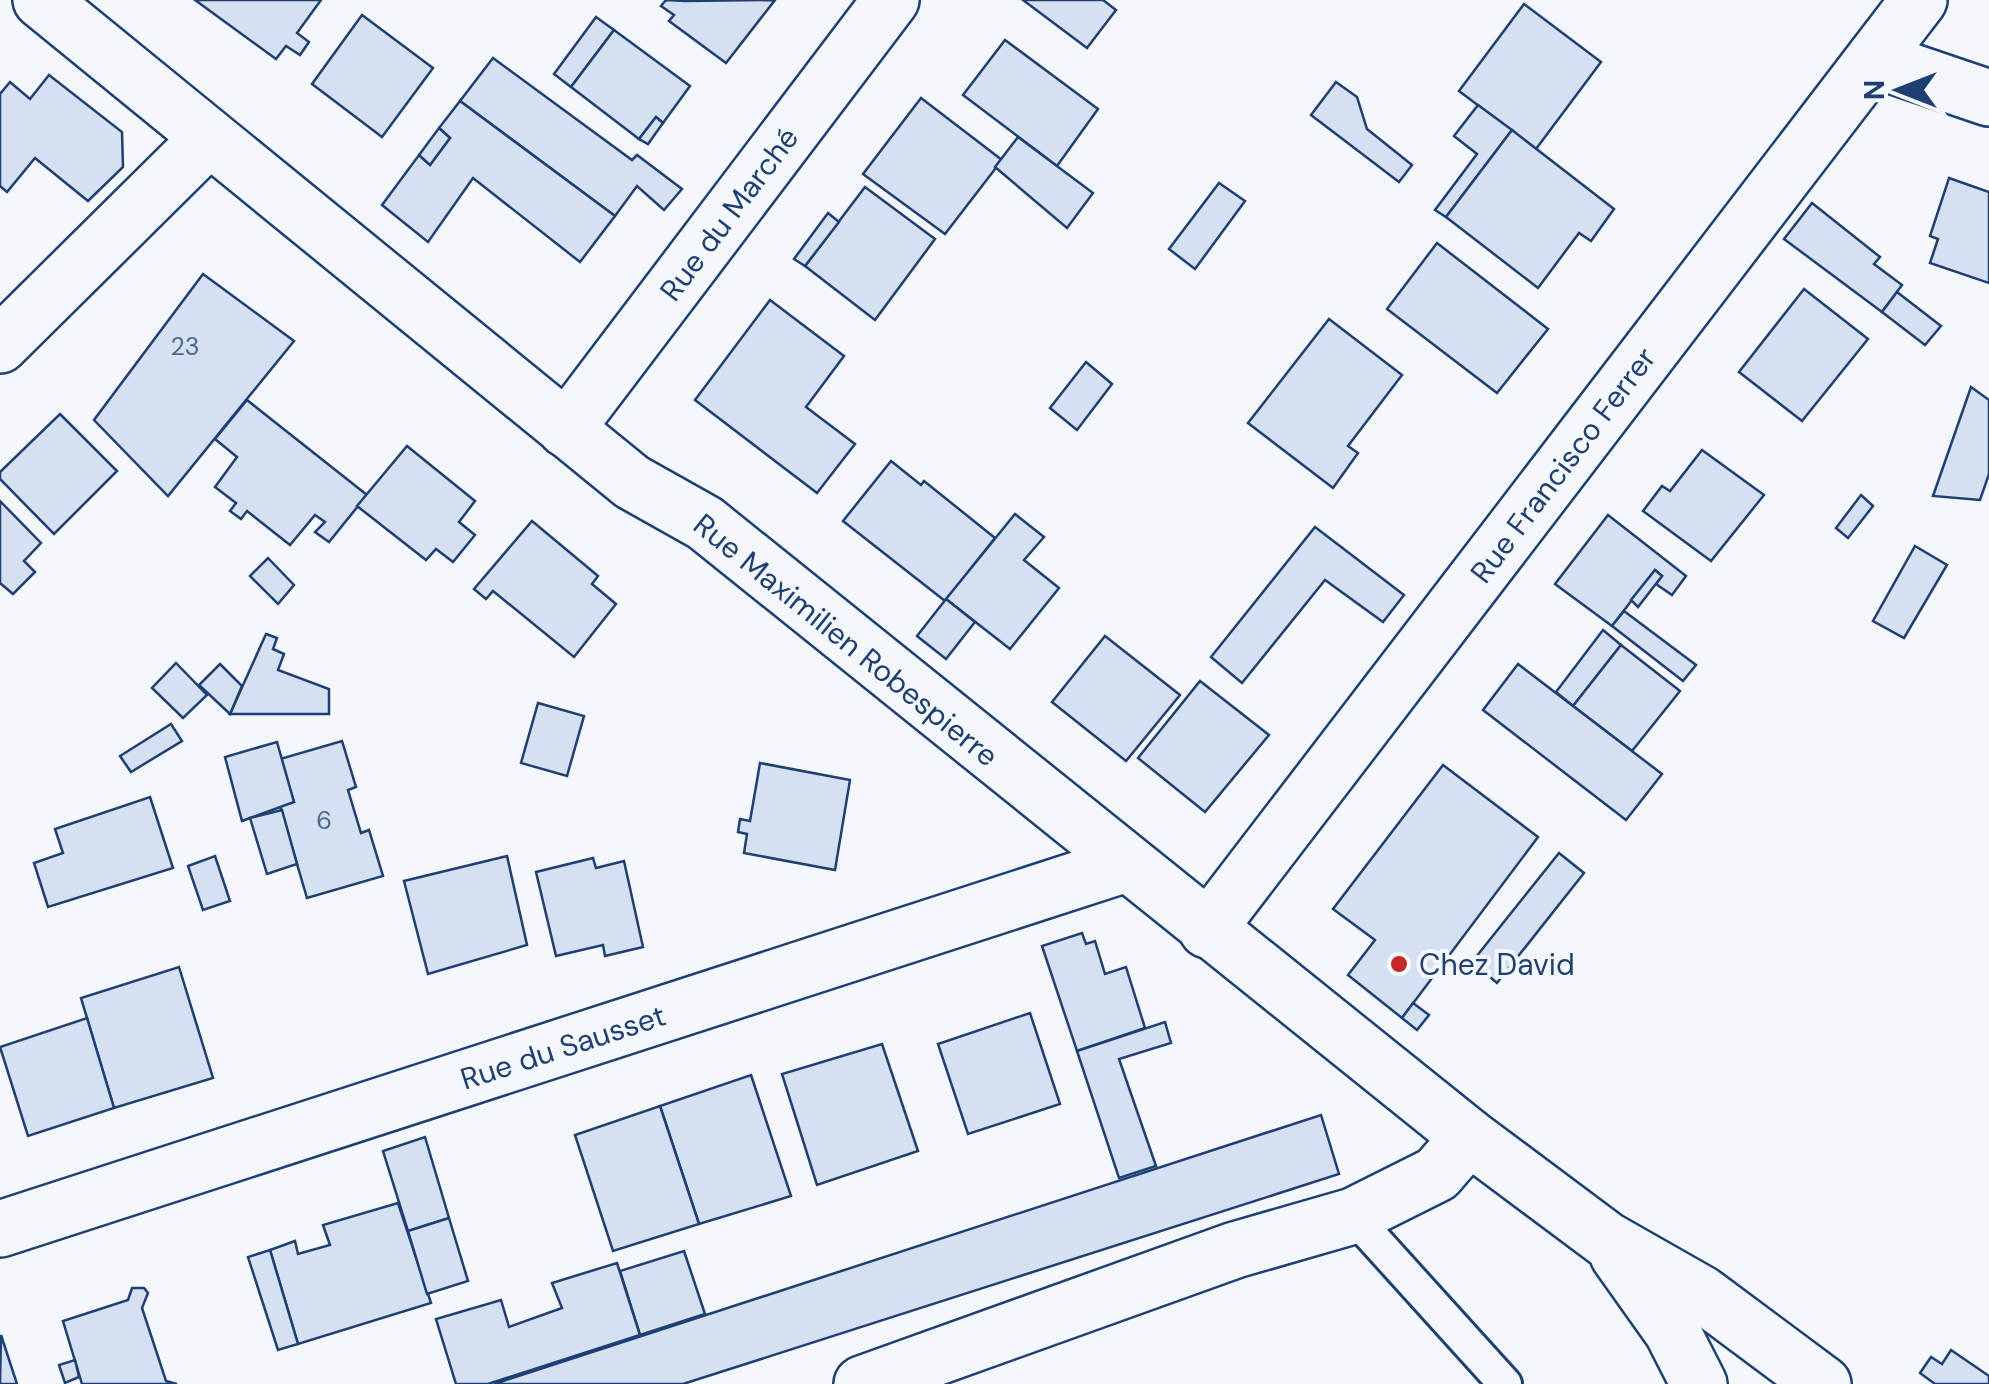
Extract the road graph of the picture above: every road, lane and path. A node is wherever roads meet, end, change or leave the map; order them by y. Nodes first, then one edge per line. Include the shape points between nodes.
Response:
1 (41, 0) edge
2 (892, 0) edge
3 (1919, 0) edge
4 (1874, 60) junction
5 (1989, 98) edge
6 (207, 140) junction
7 (0, 346) edge
8 (566, 429) junction
9 (1126, 864) junction
10 (1207, 930) junction
11 (1468, 1137) junction
12 (1353, 1216) junction
13 (0, 1229) edge
14 (1607, 1240) junction
15 (862, 1384) edge
16 (1506, 1384) edge
17 (1700, 1384) edge
18 (1823, 1384) edge

1 - 6 street, Rue Maximilien Robespierre
2 - 8 street, Rue du Marché
3 - 4 street, Rue Francisco Ferrer
4 - 5 street
4 - 10 street, Rue Francisco Ferrer
6 - 7 street
6 - 8 street, Rue Maximilien Robespierre
8 - 9 street, Rue Maximilien Robespierre via 632,482 705,523
9 - 10 street, Rue Maximilien Robespierre
9 - 13 street, Rue du Sausset
10 - 11 street, Rue Maximilien Robespierre
11 - 12 street via 1437,1174
11 - 14 street, Rue Maximilien Robespierre
12 - 15 street via 1235,1250
12 - 16 lane
14 - 17 street, Rue Maximilien Robespierre via 1672,1330
14 - 18 street, Rue Maximilien Robespierre via 1702,1294

